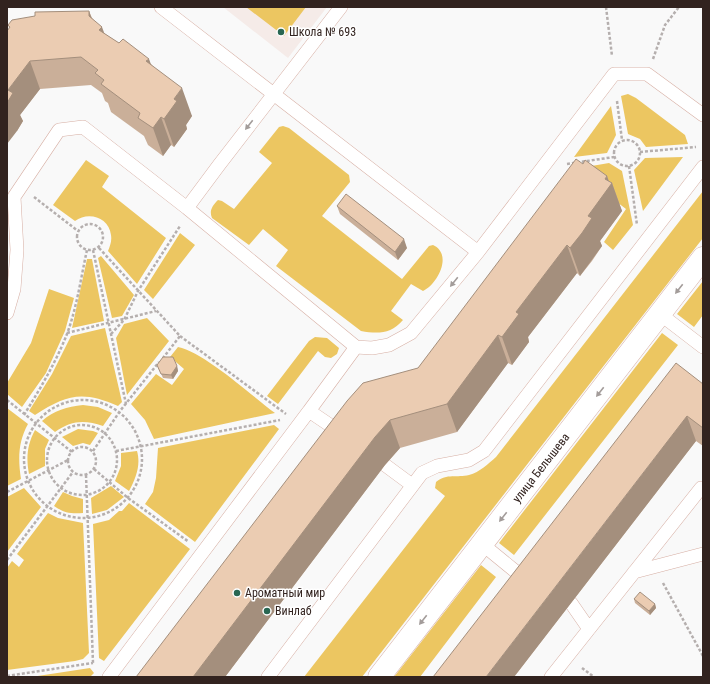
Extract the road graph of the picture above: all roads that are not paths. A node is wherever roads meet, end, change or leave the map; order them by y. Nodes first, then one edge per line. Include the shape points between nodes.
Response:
1 (160, 7) edge
2 (341, 7) edge
3 (273, 94) junction
4 (703, 115) edge
5 (703, 167) edge
6 (189, 210) junction
7 (478, 252) junction
8 (703, 258) edge
9 (7, 313) edge
10 (660, 314) junction
11 (356, 347) junction
12 (703, 347) edge
13 (309, 411) junction
14 (349, 439) edge
15 (385, 465) dead end
16 (412, 485) junction
17 (703, 490) edge
18 (482, 544) junction
19 (703, 554) edge
20 (634, 572) junction
21 (538, 577) edge
22 (571, 603) dead end
23 (589, 629) junction
24 (109, 677) edge
25 (268, 677) edge
26 (379, 677) edge
27 (551, 677) edge

1 - 3 lane
2 - 3 lane
3 -> 6 lane
3 - 7 lane
4 - 7 lane via 647,74 614,74
5 - 16 lane via 484,451 469,460 437,466 422,473
6 - 9 lane via 83,127 59,130 14,197 17,250 14,289
6 - 11 lane
7 -> 11 lane via 411,333 389,345
8 -> 10 street, улица Белышева
10 - 12 lane
10 -> 18 street, улица Белышева
11 - 13 lane
13 - 14 lane
13 - 24 lane via 296,421 203,552
15 - 16 lane
16 - 25 lane
17 - 20 lane via 701,488
18 - 21 lane via 515,571
18 -> 26 street, улица Белышева
19 - 20 lane
20 - 23 lane
22 - 23 lane
23 - 27 lane

